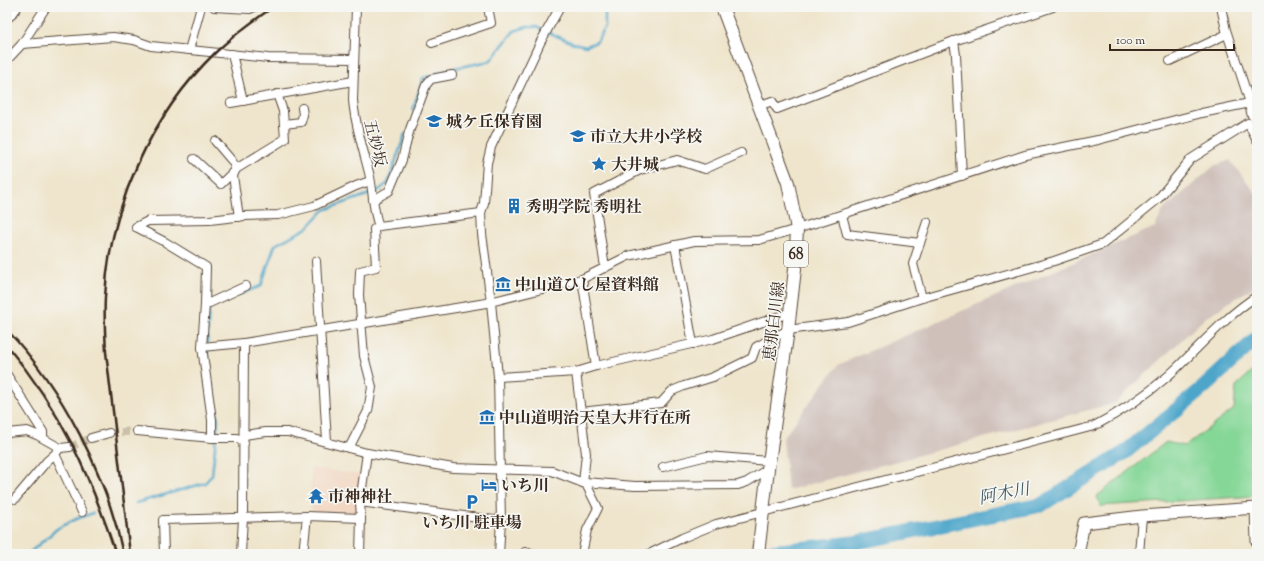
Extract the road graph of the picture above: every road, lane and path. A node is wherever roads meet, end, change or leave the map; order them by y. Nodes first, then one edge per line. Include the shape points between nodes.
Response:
1 (14, 7) edge
2 (46, 7) edge
3 (201, 7) edge
4 (214, 7) edge
5 (254, 7) edge
6 (356, 7) edge
7 (488, 7) edge
8 (560, 7) edge
9 (722, 7) edge
10 (1053, 7) edge
11 (1220, 7) edge
12 (7, 15) edge
13 (1227, 34) junction
14 (954, 41) junction
15 (432, 43) dead end
16 (22, 44) junction
17 (190, 50) junction
18 (232, 54) junction
19 (354, 59) junction
20 (7, 60) edge
21 (1170, 61) dead end
22 (452, 75) dead end
23 (353, 80) junction
24 (277, 94) junction
25 (243, 101) junction
26 (232, 103) dead end
27 (1253, 103) edge
28 (764, 104) dead end
29 (302, 108) dead end
30 (1257, 119) edge
31 (284, 124) junction
32 (215, 141) dead end
33 (1257, 141) edge
34 (741, 154) dead end
35 (194, 159) dead end
36 (236, 169) junction
37 (962, 176) junction
38 (370, 181) junction
39 (374, 200) junction
40 (481, 213) junction
41 (842, 215) junction
42 (239, 217) junction
43 (927, 222) dead end
44 (379, 226) junction
45 (797, 229) junction
46 (920, 243) junction
47 (675, 245) junction
48 (316, 261) dead end
49 (605, 268) junction
50 (582, 279) junction
51 (246, 286) dead end
52 (1257, 296) edge
53 (922, 298) junction
54 (491, 302) junction
55 (205, 305) junction
56 (789, 313) junction
57 (362, 324) junction
58 (788, 330) junction
59 (320, 332) junction
60 (244, 343) junction
61 (693, 344) junction
62 (202, 347) junction
63 (596, 366) junction
64 (576, 372) junction
65 (7, 375) edge
66 (498, 377) junction
67 (581, 412) junction
68 (137, 431) tunnel mouth
69 (7, 433) edge
70 (109, 433) tunnel mouth
71 (44, 438) junction
72 (91, 438) tunnel mouth
73 (216, 439) junction
74 (244, 439) junction
75 (327, 442) junction
76 (70, 447) tunnel mouth
77 (349, 448) junction
78 (58, 451) junction
79 (367, 453) junction
80 (768, 465) junction
81 (663, 467) dead end
82 (501, 469) junction
83 (584, 482) junction
84 (15, 499) dead end
85 (360, 502) junction
86 (1257, 508) edge
87 (762, 511) junction
88 (82, 512) dead end
89 (307, 516) junction
90 (1142, 516) junction
91 (243, 517) junction
92 (361, 518) junction
93 (501, 521) junction
94 (1257, 541) edge
95 (164, 554) edge
96 (241, 554) edge
97 (303, 554) edge
98 (360, 554) edge
99 (499, 554) edge
100 (525, 554) edge
101 (534, 554) edge
102 (582, 554) edge
103 (649, 554) edge
104 (758, 554) edge
105 (1078, 554) edge
106 (1139, 554) edge

1 - 12 highway
2 - 16 street
3 - 17 street
4 - 5 street via 250,10
6 - 19 street, 五妙坂
7 - 15 street via 491,23
8 - 40 street via 540,42 491,146 486,163
9 - 45 main road, 恵那白川線 / 68 via 788,183
10 - 14 street
11 - 13 street
13 - 21 street
13 - 27 street
14 - 28 street via 776,109 772,102
14 - 37 street
16 - 17 street via 114,36 152,46
16 - 20 street
17 - 18 street
18 - 19 street via 268,58
18 - 25 street
19 - 23 street, 五妙坂
22 - 39 street via 431,79 426,85 402,160 389,191
23 - 24 street
23 - 38 street, 五妙坂 via 353,111
24 - 25 street
24 - 31 street
25 - 26 street
27 - 30 street via 1253,114
27 - 37 street via 1025,155
29 - 31 street via 301,122
31 - 36 street via 286,139
32 - 36 street
33 - 53 street via 1248,124 1192,159 1158,199 1103,244 1054,261
34 - 49 street via 705,169 677,160 640,170 594,194
35 - 36 street via 221,184
36 - 42 street via 233,176
37 - 41 street
38 - 39 street, 五妙坂
38 - 42 street via 314,206 278,215
39 - 44 street, 五妙坂
40 - 44 street
40 - 54 street
41 - 45 street
41 - 46 street via 847,234
42 - 55 street via 148,221 136,227 206,267
43 - 46 street
44 - 57 street via 374,230 376,267 360,271
45 - 47 street via 758,240 694,241
45 - 56 main road, 恵那白川線 / 68
46 - 53 street via 913,264
47 - 49 street via 628,256
47 - 61 street
48 - 59 street
49 - 50 street
50 - 54 street
50 - 63 street
51 - 55 street
52 - 87 street via 1223,323 1167,377 1121,412 1094,426
53 - 58 street via 848,322
54 - 57 street
54 - 66 street
55 - 62 street
56 - 58 main road, 恵那白川線 / 68
56 - 61 street
57 - 59 street
57 - 77 street via 364,356 372,387 368,410
58 - 67 street via 756,347 752,358 713,377 684,386 672,392 661,403
58 - 80 main road, 恵那白川線 / 68
59 - 60 street
59 - 75 street
60 - 62 street
60 - 74 street
61 - 63 street
62 - 73 street
63 - 64 street
64 - 66 street
64 - 67 street
65 - 71 street via 43,432
66 - 82 street
67 - 83 street via 586,454
68 - 73 street
69 - 71 street via 27,431
70 - 72 street
71 - 78 street
73 - 74 street
74 - 75 street via 266,432 288,432
74 - 91 street
75 - 77 street
76 - 78 street
77 - 79 street
78 - 84 street
78 - 88 street
79 - 82 street via 453,468
79 - 85 street
80 - 81 street via 707,456
80 - 83 street via 747,482 738,485 635,486
80 - 87 main road, 恵那白川線 / 68
82 - 83 street via 552,471
82 - 93 street
83 - 102 street via 598,508 588,530
85 - 92 street
85 - 93 street
86 - 90 street
86 - 94 street
87 - 103 street via 716,524
87 - 104 main road, 恵那白川線 / 68
89 - 91 street
89 - 92 street
89 - 97 street
90 - 105 street via 1084,523
90 - 106 street
91 - 95 street via 163,520
91 - 96 street
92 - 98 street
93 - 99 street
100 - 101 street

